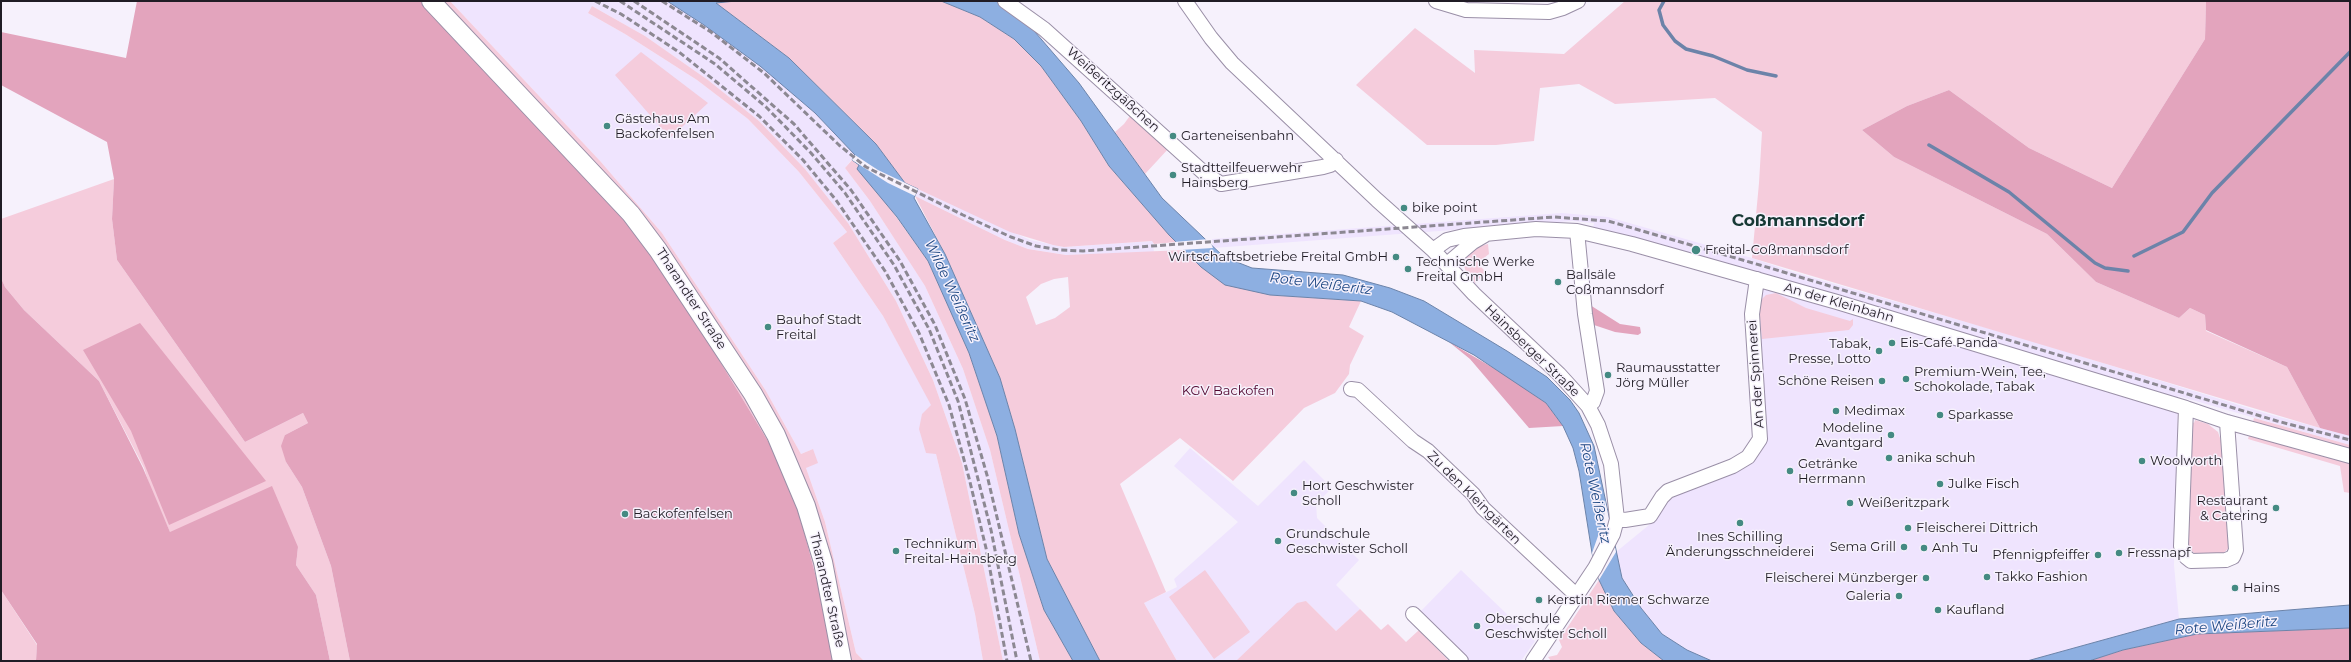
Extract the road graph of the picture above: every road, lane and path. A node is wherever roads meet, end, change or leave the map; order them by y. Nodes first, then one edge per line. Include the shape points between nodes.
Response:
1 (430, 1) edge
2 (1005, 1) edge
3 (1436, 1) edge
4 (1578, 1) edge
5 (1189, 7) edge
6 (1336, 160) junction
7 (1577, 231) junction
8 (1488, 234) junction
9 (1433, 250) junction
10 (1447, 264) junction
11 (1757, 279) junction
12 (1351, 389) dead end
13 (1588, 406) junction
14 (2186, 408) junction
15 (2227, 422) junction
16 (2350, 456) edge
17 (1617, 519) junction
18 (1576, 596) junction
19 (1413, 614) dead end
20 (842, 661) edge
21 (1461, 661) edge
22 (1533, 661) edge

1 - 20 main road, Tharandter Straße via 595,174 639,224 675,274 753,394 776,435 806,506 823,562
2 - 6 street, Weißeritzgäßchen via 1044,29 1203,172 1221,184 1323,167
3 - 4 street via 1466,10 1549,12
5 - 6 street, Hainsberger Straße via 1232,62
6 - 9 street, Hainsberger Straße
7 - 8 street, An der Kleinbahn via 1536,230
7 - 11 street, An der Kleinbahn
7 - 13 street via 1583,298 1597,391 1593,402
8 - 9 street, An der Kleinbahn via 1447,240
8 - 10 street, An der Kleinbahn via 1473,242
9 - 10 street, Hainsberger Straße
10 - 13 street, Hainsberger Straße
11 - 14 street, An der Kleinbahn
11 - 17 street, An der Spinnerei via 1752,314 1760,439 1748,457 1733,466 1668,491 1650,516
12 - 18 street, Zu den Kleingärten via 1358,390 1413,441 1428,451 1473,494 1483,508
13 - 17 street, Hainsberger Straße via 1598,425 1611,464
14 - 15 street, An der Kleinbahn
14 - 15 street via 2180,546 2191,561 2226,560 2233,557 2236,550
15 - 16 street, An der Kleinbahn
17 - 18 street, Hainsberger Straße via 1613,534 1595,568
18 - 22 street, Hainsberger Straße
19 - 21 street

